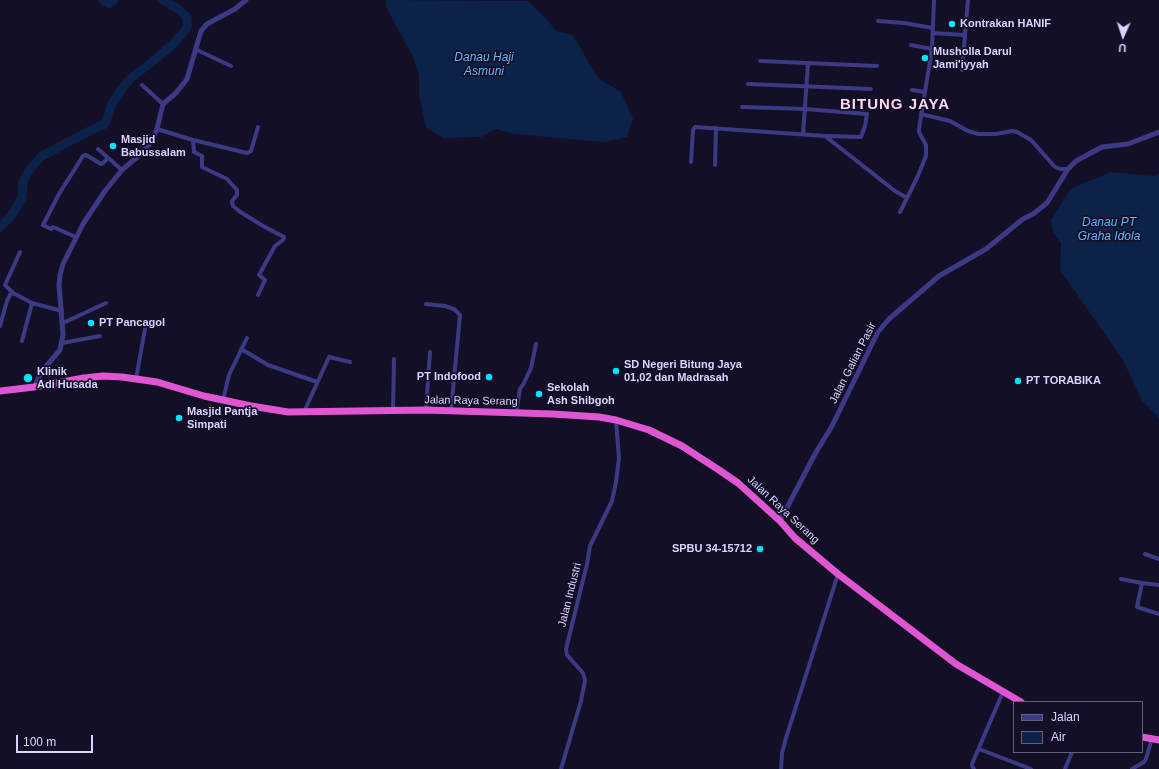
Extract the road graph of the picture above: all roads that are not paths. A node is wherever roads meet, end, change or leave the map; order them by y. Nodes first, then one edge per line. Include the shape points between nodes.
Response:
1 (246, 0) edge
2 (934, 0) edge
3 (968, 0) edge
4 (878, 21) dead end
5 (933, 30) junction
6 (965, 35) junction
7 (911, 45) dead end
8 (195, 49) junction
9 (932, 49) junction
10 (760, 61) dead end
11 (808, 64) junction
12 (231, 66) dead end
13 (877, 66) dead end
14 (962, 70) dead end
15 (748, 84) dead end
16 (142, 85) dead end
17 (807, 86) junction
18 (871, 89) dead end
19 (912, 90) dead end
20 (924, 92) junction
21 (163, 104) junction
22 (742, 107) dead end
23 (805, 110) junction
24 (921, 114) junction
25 (258, 127) dead end
26 (716, 128) junction
27 (157, 129) junction
28 (1159, 132) edge
29 (803, 134) junction
30 (825, 136) junction
31 (194, 140) junction
32 (98, 149) dead end
33 (108, 158) junction
34 (691, 162) dead end
35 (715, 164) dead end
36 (1068, 169) junction
37 (122, 170) junction
38 (907, 198) junction
39 (900, 212) dead end
40 (76, 237) junction
41 (20, 252) dead end
42 (13, 293) junction
43 (258, 295) dead end
44 (32, 303) junction
45 (106, 303) dead end
46 (426, 304) dead end
47 (62, 311) junction
48 (63, 323) junction
49 (0, 326) edge
50 (145, 329) dead end
51 (100, 336) dead end
52 (247, 338) dead end
53 (22, 341) dead end
54 (62, 343) junction
55 (536, 344) dead end
56 (241, 350) junction
57 (430, 352) dead end
58 (394, 359) dead end
59 (350, 362) dead end
60 (136, 379) junction
61 (317, 382) junction
62 (34, 387) junction
63 (0, 391) edge
64 (223, 400) junction
65 (426, 410) junction
66 (393, 411) junction
67 (450, 411) junction
68 (304, 412) junction
69 (516, 413) junction
70 (616, 420) junction
71 (780, 521) junction
72 (1145, 554) dead end
73 (1159, 559) edge
74 (838, 574) junction
75 (1120, 579) dead end
76 (1142, 583) junction
77 (1159, 585) edge
78 (1159, 614) edge
79 (1003, 692) junction
80 (1019, 701) edge
81 (1143, 737) edge
82 (1155, 739) edge
83 (979, 749) junction
84 (1072, 753) edge
85 (560, 769) edge
86 (781, 769) edge
87 (974, 769) edge
88 (1031, 769) edge
89 (1066, 769) edge
90 (1132, 769) edge

1 - 8 street via 207,24 201,31
2 - 5 street
3 - 6 street
4 - 5 street via 904,23
5 - 6 street
5 - 9 street
6 - 14 street
7 - 9 street
8 - 12 street
8 - 21 street via 187,79
9 - 20 street
10 - 11 street
11 - 13 street
11 - 17 street
15 - 17 street
16 - 21 street
17 - 18 street
17 - 23 street
19 - 20 street
20 - 24 street
21 - 27 street
22 - 23 street
23 - 29 street
23 - 30 street via 867,114 861,137
24 - 36 street via 950,121 978,134 1017,132 1031,140 1056,167
24 - 38 street via 919,132 926,145 926,156
25 - 31 street via 250,153
26 - 29 street
26 - 34 street via 693,128
26 - 35 street
27 - 31 street
27 - 37 street via 152,141 142,153
28 - 36 street, Jalan Galian Pasir via 1128,144 1102,147 1084,156
29 - 30 street
30 - 38 street
31 - 43 street via 194,152 202,156 202,167 222,175 237,190 237,195 232,201 233,206 284,238 275,246 259,275 265,280
32 - 33 street
33 - 37 street
33 - 40 street via 102,164 86,155 83,156 43,225
36 - 71 street, Jalan Galian Pasir via 1047,203 986,248 939,276 884,324
37 - 40 street via 105,191
38 - 39 street
40 - 47 street via 62,264 59,285
41 - 42 street via 6,285
42 - 44 street
42 - 49 street via 7,301
44 - 47 street
44 - 53 street
45 - 48 street
46 - 67 street via 445,306 454,309 460,315
47 - 48 street
48 - 54 street
50 - 60 street
51 - 54 street
52 - 56 street
54 - 62 street via 59,352 42,371
55 - 69 street via 531,368 520,389
56 - 61 street via 268,365
56 - 64 street via 229,376
57 - 65 street
58 - 66 street
59 - 61 street via 329,357
60 - 62 highway, Jalan Raya Serang via 103,376
60 - 64 highway, Jalan Raya Serang via 157,382
61 - 68 street
62 - 63 highway, Jalan Raya Serang
64 - 68 highway, Jalan Raya Serang via 288,412
65 - 66 highway, Jalan Raya Serang
65 - 67 highway, Jalan Raya Serang
66 - 68 highway, Jalan Raya Serang
67 - 69 highway, Jalan Raya Serang
69 - 70 highway, Jalan Raya Serang
70 - 71 highway, Jalan Raya Serang via 649,430 682,446 738,483
70 - 85 street, Jalan Industri via 619,458 612,501 590,546 588,564 566,648 567,654 583,673 585,680
71 - 74 highway, Jalan Raya Serang via 795,538
72 - 73 street
74 - 79 highway, Jalan Raya Serang via 952,661
74 - 86 street via 786,738
75 - 76 street
76 - 77 street
76 - 78 street via 1137,607
79 - 80 highway, Jalan Raya Serang
79 - 83 street
81 - 82 highway
82 - 90 street via 1144,762
83 - 87 street via 972,764
83 - 88 street
84 - 89 street

